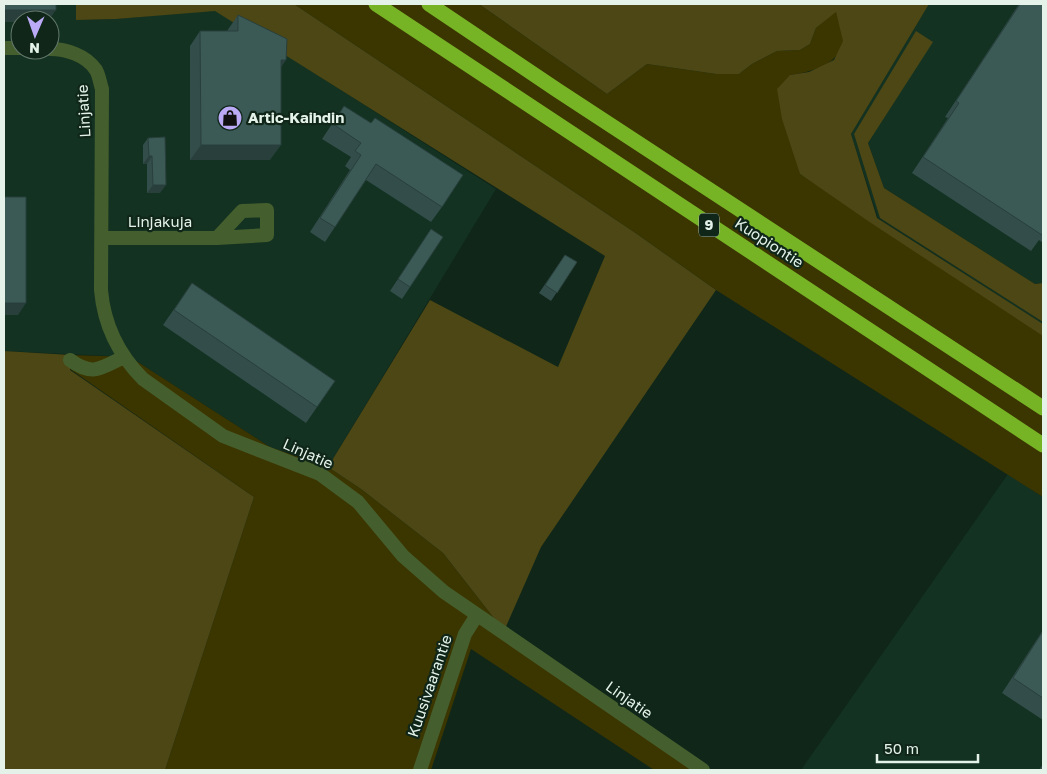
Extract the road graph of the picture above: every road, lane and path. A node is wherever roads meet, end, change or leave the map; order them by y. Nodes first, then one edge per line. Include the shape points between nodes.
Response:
1 (376, 4) edge
2 (429, 4) edge
3 (60, 49) edge
4 (102, 238) junction
5 (217, 238) dead end
6 (124, 357) junction
7 (70, 360) dead end
8 (1043, 408) edge
9 (1043, 445) edge
10 (477, 615) junction
11 (420, 770) edge
12 (703, 770) edge

1 - 9 highway, Kuopiontie / 9
2 - 8 highway, Kuopiontie / 9
3 - 4 street, Linjatie via 85,58 96,71 102,89
4 - 5 street, Linjakuja
4 - 6 street, Linjatie via 102,304 109,329
6 - 7 street via 93,370
6 - 10 street, Linjatie via 143,379 223,436 320,474 358,502 403,556 444,592
10 - 11 street, Kuusivaarantie via 465,634
10 - 12 street, Linjatie

